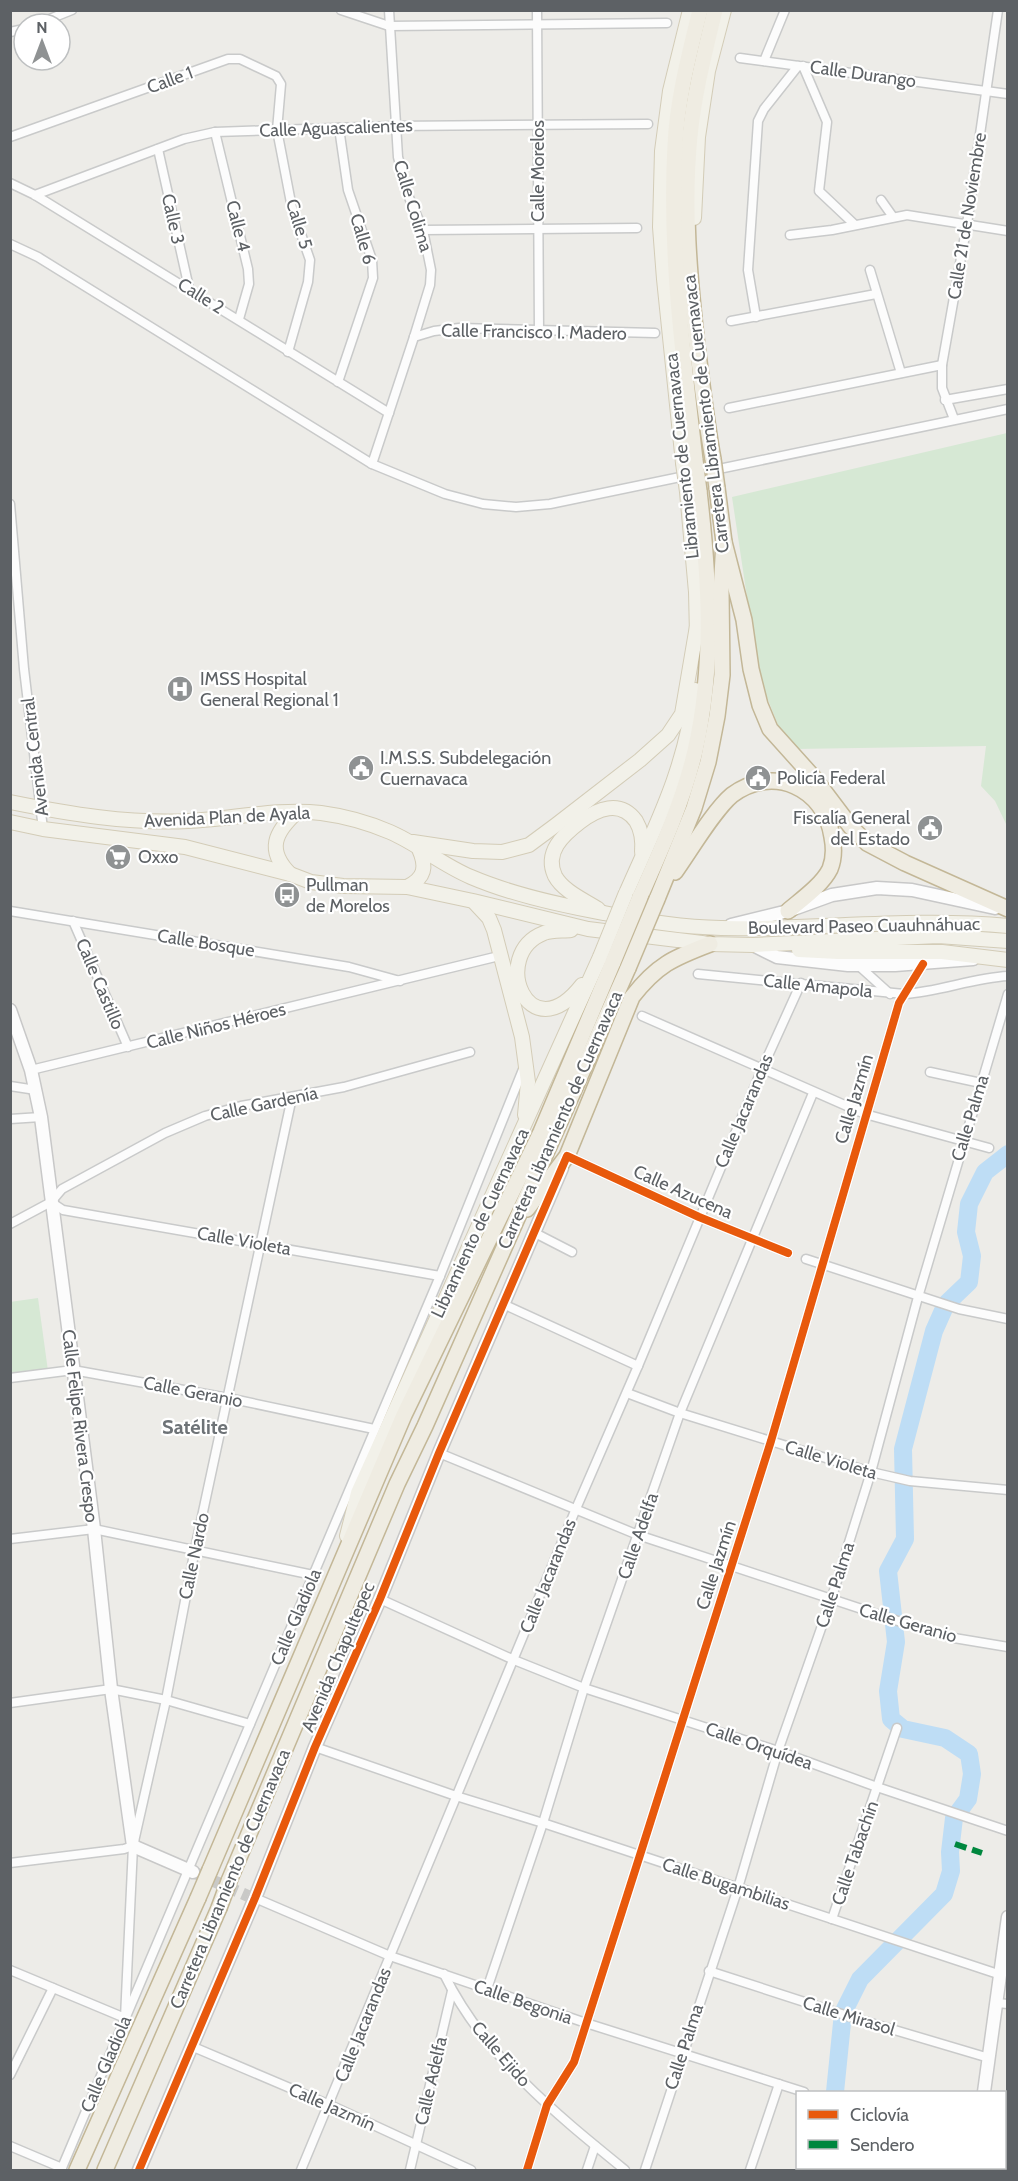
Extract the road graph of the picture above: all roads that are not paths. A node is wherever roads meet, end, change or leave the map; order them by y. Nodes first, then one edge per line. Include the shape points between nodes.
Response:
1 (341, 10) edge
2 (388, 10) edge
3 (537, 10) edge
4 (690, 10) edge
5 (700, 10) edge
6 (715, 10) edge
7 (724, 10) edge
8 (785, 10) edge
9 (998, 10) edge
10 (667, 23) dead end
11 (537, 25) junction
12 (389, 26) junction
13 (740, 58) dead end
14 (764, 62) junction
15 (801, 66) junction
16 (986, 91) junction
17 (1008, 94) edge
18 (648, 124) dead end
19 (537, 125) junction
20 (394, 126) junction
21 (339, 128) junction
22 (277, 130) junction
23 (215, 132) junction
24 (10, 137) edge
25 (158, 149) junction
26 (10, 183) edge
27 (35, 195) junction
28 (881, 200) dead end
29 (893, 217) junction
30 (854, 224) junction
31 (967, 224) junction
32 (538, 228) junction
33 (637, 228) dead end
34 (423, 230) junction
35 (1008, 231) edge
36 (790, 234) dead end
37 (10, 244) edge
38 (870, 270) dead end
39 (189, 288) junction
40 (876, 294) junction
41 (756, 317) junction
42 (239, 320) junction
43 (730, 321) dead end
44 (539, 331) junction
45 (656, 333) dead end
46 (414, 337) junction
47 (288, 352) junction
48 (942, 365) junction
49 (901, 373) junction
50 (338, 382) junction
51 (1008, 388) edge
52 (945, 400) junction
53 (729, 408) dead end
54 (1008, 409) edge
55 (389, 413) junction
56 (954, 419) junction
57 (713, 459) junction
58 (689, 462) junction
59 (372, 464) junction
60 (693, 491) junction
61 (10, 504) edge
62 (724, 542) junction
63 (697, 627) junction
64 (10, 802) edge
65 (41, 808) junction
66 (297, 812) junction
67 (10, 822) edge
68 (43, 830) junction
69 (413, 845) junction
70 (642, 857) junction
71 (290, 874) junction
72 (407, 887) junction
73 (633, 894) junction
74 (657, 899) junction
75 (473, 901) junction
76 (1008, 910) edge
77 (10, 911) edge
78 (788, 911) junction
79 (605, 914) junction
80 (73, 921) junction
81 (1008, 926) edge
82 (721, 928) junction
83 (588, 929) junction
84 (1008, 941) edge
85 (710, 944) junction
86 (753, 945) junction
87 (833, 947) junction
88 (495, 957) dead end
89 (1008, 960) edge
90 (603, 962) junction
91 (923, 964) junction
92 (858, 965) junction
93 (698, 974) dead end
94 (1008, 976) edge
95 (400, 981) junction
96 (801, 983) junction
97 (890, 993) junction
98 (904, 994) junction
99 (1008, 994) edge
100 (899, 1003) junction
101 (10, 1010) edge
102 (642, 1016) dead end
103 (128, 1047) junction
104 (470, 1052) dead end
105 (526, 1061) junction
106 (762, 1069) junction
107 (31, 1070) junction
108 (930, 1072) dead end
109 (981, 1083) junction
110 (10, 1086) edge
111 (36, 1090) junction
112 (813, 1093) junction
113 (292, 1097) junction
114 (865, 1114) junction
115 (40, 1118) junction
116 (10, 1119) edge
117 (524, 1127) junction
118 (963, 1142) junction
119 (989, 1148) dead end
120 (567, 1156) junction
121 (51, 1202) junction
122 (699, 1217) junction
123 (10, 1224) edge
124 (512, 1228) junction
125 (535, 1233) junction
126 (754, 1239) junction
127 (260, 1244) junction
128 (572, 1252) dead end
129 (788, 1253) dead end
130 (806, 1259) dead end
131 (822, 1266) junction
132 (440, 1276) junction
133 (918, 1297) junction
134 (503, 1304) junction
135 (1008, 1319) edge
136 (638, 1366) junction
137 (73, 1370) junction
138 (10, 1378) edge
139 (627, 1393) junction
140 (228, 1398) junction
141 (680, 1413) junction
142 (375, 1429) junction
143 (771, 1441) junction
144 (439, 1453) junction
145 (871, 1472) junction
146 (1008, 1490) edge
147 (575, 1510) junction
148 (94, 1529) junction
149 (638, 1535) junction
150 (10, 1539) edge
151 (195, 1549) junction
152 (343, 1555) junction
153 (732, 1566) junction
154 (313, 1575) junction
155 (380, 1599) junction
156 (831, 1599) junction
157 (1008, 1647) edge
158 (513, 1660) junction
159 (584, 1688) junction
160 (111, 1689) junction
161 (166, 1700) junction
162 (10, 1703) edge
163 (682, 1720) junction
164 (250, 1724) junction
165 (897, 1728) dead end
166 (315, 1747) junction
167 (778, 1751) junction
168 (877, 1787) junction
169 (456, 1796) junction
170 (543, 1823) junction
171 (1008, 1831) edge
172 (133, 1846) junction
173 (640, 1855) junction
174 (10, 1863) edge
175 (190, 1871) junction
176 (738, 1888) junction
177 (251, 1897) junction
178 (1008, 1917) edge
179 (832, 1919) junction
180 (390, 1956) junction
181 (10, 1970) edge
182 (709, 1971) junction
183 (444, 1974) junction
184 (1001, 1975) junction
185 (53, 1988) junction
186 (487, 1989) junction
187 (452, 1991) junction
188 (1002, 2003) edge
189 (125, 2018) junction
190 (586, 2023) junction
191 (191, 2046) junction
192 (682, 2054) junction
193 (989, 2058) junction
194 (10, 2075) edge
195 (779, 2084) junction
196 (801, 2091) edge
197 (984, 2091) edge
198 (330, 2105) junction
199 (547, 2105) junction
200 (416, 2145) junction
201 (10, 2146) edge
202 (595, 2146) junction
203 (67, 2170) edge
204 (105, 2170) edge
205 (139, 2170) edge
206 (302, 2170) edge
207 (410, 2170) edge
208 (470, 2170) edge
209 (527, 2170) edge
210 (587, 2170) edge
211 (625, 2170) edge
212 (645, 2170) edge
213 (750, 2170) edge

1 - 12 street
2 - 12 street, Calle Colima
3 - 11 street, Calle Morelos
4 - 58 main road, Libramiento de Cuernavaca via 670,91 662,151 660,227
5 - 58 highway, Carretera Libramiento de Cuernavaca via 684,75 675,143 673,225
6 - 57 highway, Carretera Libramiento de Cuernavaca via 690,135 686,222 688,273
7 - 57 main road, Libramiento de Cuernavaca via 708,71 698,137 693,221
8 - 14 street
9 - 16 street, Calle 21 de Noviembre
10 - 11 street
11 - 12 street
11 - 19 street, Calle Morelos
12 - 20 street, Calle Colima
13 - 14 street, Calle Durango
14 - 15 street, Calle Durango
15 - 16 street, Calle Durango
15 - 30 street via 827,122 819,192
15 - 41 street via 758,121 748,270
16 - 17 street, Calle Durango
16 - 31 street, Calle 21 de Noviembre
18 - 19 street, Calle Aguascalientes
19 - 20 street, Calle Aguascalientes
19 - 32 street, Calle Morelos
20 - 21 street, Calle Aguascalientes
20 - 34 street, Calle Colima via 408,195
21 - 22 street, Calle Aguascalientes
21 - 50 street, Calle 6 via 348,190 372,260 373,278
22 - 23 street, Calle Aguascalientes
22 - 24 street, Calle 1 via 281,84 276,75 240,59 228,58
22 - 47 street, Calle 5 via 292,208 310,260 308,282
23 - 25 street, Calle Aguascalientes
23 - 42 street, Calle 4 via 248,269 249,284
25 - 27 street, Calle Aguascalientes
25 - 39 street, Calle 3
26 - 27 street, Calle 2
27 - 39 street, Calle 2
28 - 29 street
29 - 30 street
29 - 31 street via 907,215
30 - 36 street
31 - 35 street
31 - 48 street, Calle 21 de Noviembre
32 - 33 street
32 - 34 street
32 - 44 street, Calle Morelos
34 - 46 street, Calle Colima via 430,285
37 - 59 street via 38,257
38 - 40 street
39 - 42 street, Calle 2
40 - 41 street
40 - 49 street
41 - 43 street
42 - 47 street, Calle 2
44 - 45 street, Calle Francisco I. Madero
44 - 46 street, Calle Francisco I. Madero via 459,328
46 - 55 street, Calle Colima
47 - 50 street, Calle 2
48 - 49 street
48 - 52 street, Calle 21 de Noviembre
49 - 53 street
50 - 55 street, Calle 2
51 - 52 street
52 - 56 street, Calle 21 de Noviembre
54 - 56 street
55 - 59 street, Calle Colima
56 - 59 street via 527,506 483,504 445,494
57 - 62 highway, Carretera Libramiento de Cuernavaca, bridge
58 - 60 highway, Carretera Libramiento de Cuernavaca, bridge
60 - 63 main road, Libramiento de Cuernavaca
60 - 73 highway, Carretera Libramiento de Cuernavaca via 710,627 702,714 680,803
61 - 65 street, Avenida Central
62 - 74 highway, Carretera Libramiento de Cuernavaca via 722,675 717,716 694,808
62 - 76 highway via 744,620 751,669 770,729 867,843
63 - 69 main road via 682,714 668,735 556,825 529,845 502,852
63 - 70 main road, Libramiento de Cuernavaca via 693,712 684,753
64 - 65 main road, Avenida Plan de Ayala
65 - 66 main road, Avenida Plan de Ayala via 140,822
65 - 68 street, Avenida Central
66 - 69 main road, Avenida Plan de Ayala via 348,818 390,832
66 - 71 main road via 278,832 276,846 276,858
67 - 68 main road, Avenida Plan de Ayala
68 - 71 main road, Avenida Plan de Ayala via 185,847
69 - 72 main road via 424,866 417,882
69 - 79 main road, Avenida Plan de Ayala via 470,876 527,896
70 - 73 main road, Libramiento de Cuernavaca
70 - 79 main road via 640,827 620,809 593,812 562,836 552,860 554,874 562,886
71 - 72 main road, Avenida Plan de Ayala via 311,882 343,886
72 - 75 main road, Avenida Plan de Ayala
73 - 90 highway, Carretera Libramiento de Cuernavaca, bridge
74 - 78 highway via 733,795 764,781 779,781 797,786 812,797 825,814 834,847 830,868
74 - 124 highway, Carretera Libramiento de Cuernavaca, bridge
75 - 83 main road, Avenida Plan de Ayala
75 - 105 main road via 494,930
76 - 78 street, Boulevard Paseo Cuauhnáhuac via 912,890 877,888 832,895
77 - 80 street, Calle Bosque
78 - 82 street, Boulevard Paseo Cuauhnáhuac
79 - 82 main road, Boulevard Paseo Cuauhnáhuac
80 - 95 street, Calle Bosque via 349,967
80 - 103 street, Calle Castillo
81 - 82 main road, Boulevard Paseo Cuauhnáhuac via 938,922
83 - 85 main road, Boulevard Paseo Cuauhnáhuac
83 - 90 main road via 545,932 531,940 522,952 517,978 524,998 546,1009 560,1006
84 - 87 main road, Boulevard Paseo Cuauhnáhuac via 938,936
85 - 86 main road, Boulevard Paseo Cuauhnáhuac
85 - 120 highway via 662,965 632,997
86 - 87 main road, Boulevard Paseo Cuauhnáhuac
86 - 92 street, Boulevard Paseo Cuauhnáhuac via 777,957
87 - 89 main road via 942,952
88 - 95 street, Calle Niños Héroes
89 - 91 street, Boulevard Paseo Cuauhnáhuac
90 - 117 main road, Libramiento de Cuernavaca
90 - 152 highway, Carretera Libramiento de Cuernavaca via 541,1131 404,1415
91 - 92 street, Boulevard Paseo Cuauhnáhuac
91 - 98 street, Calle Jazmín
92 - 97 street
93 - 96 street, Calle Amapola
94 - 98 street, Calle Amapola
95 - 103 street, Calle Niños Héroes
96 - 97 street, Calle Amapola
96 - 106 street, Calle Jacarandas
97 - 98 street, Calle Amapola
97 - 100 street
98 - 100 street, Calle Jazmín
99 - 109 street, Calle Palma
100 - 114 street, Calle Jazmín
101 - 107 street, Calle Felipe Rivera Crespo
102 - 106 street
103 - 107 street, Calle Niños Héroes
104 - 113 street, Calle Gardenía via 344,1087
105 - 117 main road
105 - 132 street, Calle Gladiola
106 - 112 street
106 - 122 street, Calle Jacarandas
107 - 111 street, Calle Felipe Rivera Crespo
108 - 109 street
109 - 118 street, Calle Palma
110 - 111 street
111 - 115 street, Calle Felipe Rivera Crespo
112 - 114 street
112 - 126 street, Calle Adelfa
113 - 121 street, Calle Gardenía via 205,1116 165,1133 62,1189
113 - 127 street, Calle Nardo
114 - 118 street
114 - 131 street, Calle Jazmín
115 - 116 street
115 - 121 street, Calle Felipe Rivera Crespo
117 - 152 main road, Libramiento de Cuernavaca via 358,1493
118 - 119 street
118 - 133 street, Calle Palma
120 - 122 street, Calle Azucena
120 - 124 highway
120 - 125 street, Avenida Chapultepec
121 - 123 street, Calle Gardenía
121 - 127 street, Calle Violeta via 63,1210
121 - 137 street, Calle Felipe Rivera Crespo
122 - 126 street, Calle Azucena
122 - 136 street, Calle Jacarandas
124 - 204 highway, Carretera Libramiento de Cuernavaca, bridge via 397,1484
125 - 128 street
125 - 134 street, Avenida Chapultepec
126 - 129 street, Calle Azucena
126 - 141 street, Calle Adelfa
127 - 132 street, Calle Violeta
127 - 140 street, Calle Nardo
130 - 131 street
131 - 133 street
131 - 143 street, Calle Jazmín
132 - 142 street, Calle Gladiola
133 - 135 street
133 - 145 street, Calle Palma
134 - 136 street
134 - 144 street, Avenida Chapultepec
136 - 139 street, Calle Jacarandas
137 - 138 street, Calle Geranio
137 - 140 street, Calle Geranio
137 - 148 street, Calle Felipe Rivera Crespo
139 - 141 street, Calle Violeta
139 - 147 street, Calle Jacarandas
140 - 142 street, Calle Geranio
140 - 151 street, Calle Nardo
141 - 143 street, Calle Violeta
141 - 149 street, Calle Adelfa
142 - 154 street, Calle Gladiola
143 - 145 street, Calle Violeta
143 - 153 street, Calle Jazmín
144 - 147 street, Calle Geranio
144 - 155 street, Avenida Chapultepec
145 - 146 street, Calle Violeta via 910,1481
145 - 156 street, Calle Palma
147 - 149 street, Calle Geranio
147 - 158 street, Calle Jacarandas
148 - 150 street
148 - 151 street
148 - 160 street, Calle Felipe Rivera Crespo
149 - 153 street, Calle Geranio
149 - 159 street, Calle Adelfa
151 - 154 street
151 - 161 street, Calle Nardo
152 - 203 highway, Carretera Libramiento de Cuernavaca, bridge via 198,1898
153 - 156 street, Calle Geranio
153 - 163 street, Calle Jazmín
154 - 164 street, Calle Gladiola
155 - 158 street, Calle Orquídea
155 - 166 street, Avenida Chapultepec
156 - 157 street, Calle Geranio via 954,1638
156 - 167 street, Calle Palma
158 - 159 street, Calle Orquídea
158 - 169 street, Calle Jacarandas
159 - 163 street, Calle Orquídea
159 - 170 street, Calle Adelfa
160 - 161 street
160 - 162 street
160 - 172 street, Calle Felipe Rivera Crespo
161 - 164 street
161 - 172 street, Calle Nardo
163 - 167 street, Calle Orquídea
163 - 173 street, Calle Jazmín
164 - 175 street, Calle Gladiola
165 - 168 street, Calle Tabachín
166 - 169 street, Calle Bugambilias
166 - 177 street, Avenida Chapultepec
167 - 168 street, Calle Orquídea
167 - 176 street, Calle Palma
168 - 171 street, Calle Orquídea
168 - 179 street, Calle Tabachín
169 - 170 street, Calle Bugambilias
169 - 180 street, Calle Jacarandas
170 - 173 street, Calle Bugambilias
170 - 186 street, Calle Adelfa
172 - 174 street
172 - 175 street
172 - 189 street, Calle Nardo
173 - 176 street, Calle Bugambilias
173 - 190 street, Calle Jazmín
175 - 189 street, Calle Gladiola
176 - 179 street, Calle Bugambilias
176 - 182 street, Calle Palma
177 - 180 street, Calle Begonia
177 - 191 street, Avenida Chapultepec
178 - 184 street
179 - 184 street, Calle Bugambilias
180 - 183 street, Calle Begonia
180 - 198 street, Calle Jacarandas
181 - 185 street
182 - 192 street, Calle Palma
182 - 193 street, Calle Mirasol
183 - 186 street, Calle Begonia
183 - 187 street, Calle Ejido
184 - 188 street
185 - 189 street
185 - 194 street
186 - 190 street, Calle Begonia
187 - 199 street, Calle Ejido via 494,2052
187 - 200 street, Calle Adelfa
188 - 193 street
189 - 203 street, Calle Gladiola
190 - 192 street, Calle Begonia
190 - 199 street, Calle Jazmín via 574,2061
191 - 198 street, Calle Jazmín
191 - 205 street, Avenida Chapultepec
192 - 195 street, Calle Begonia
192 - 212 street, Calle Palma
193 - 197 street
195 - 196 street, Calle Begonia
195 - 213 street
198 - 200 street, Calle Jazmín
198 - 206 street, Calle Jacarandas
199 - 202 street, Calle Ejido
199 - 209 street, Calle Jazmín
200 - 207 street, Calle Adelfa
200 - 208 street, Calle Jazmín
201 - 203 street
202 - 210 street
202 - 211 street, Calle Ejido

